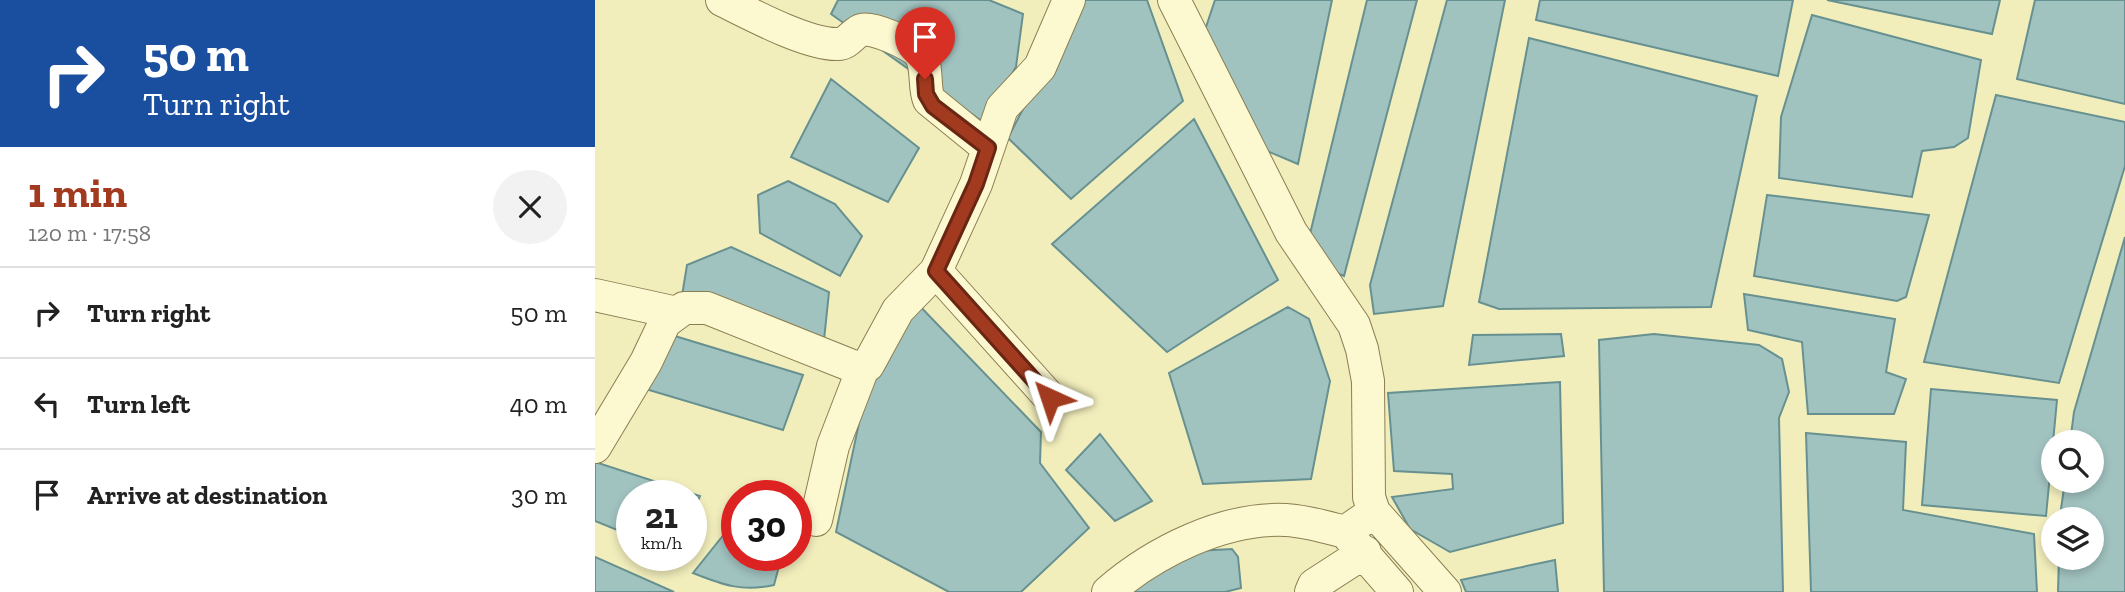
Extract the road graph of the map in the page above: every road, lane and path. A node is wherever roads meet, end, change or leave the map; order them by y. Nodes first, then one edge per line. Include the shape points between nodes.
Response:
1 (722, 0) edge
2 (1069, 0) edge
3 (1174, 0) edge
4 (988, 148) junction
5 (936, 271) junction
6 (595, 295) edge
7 (677, 313) junction
8 (863, 368) junction
9 (1050, 398) dead end
10 (595, 447) edge
11 (1374, 512) junction
12 (816, 520) dead end
13 (1355, 542) junction
14 (1108, 592) edge
15 (1311, 592) edge
16 (1397, 592) edge
17 (1445, 592) edge

1 - 4 street via 795,34 835,44 869,29 914,48 924,63 929,100
2 - 4 street via 1040,67 1002,108
3 - 11 street via 1291,232 1354,325 1368,382 1369,497
4 - 5 street
5 - 8 street via 898,310 869,365
5 - 9 street
6 - 7 street
7 - 8 street via 707,308
7 - 10 street via 665,322
8 - 12 street via 833,446
11 - 13 street
11 - 17 street
13 - 14 street via 1289,520 1227,527 1190,540
13 - 15 street
13 - 16 street

